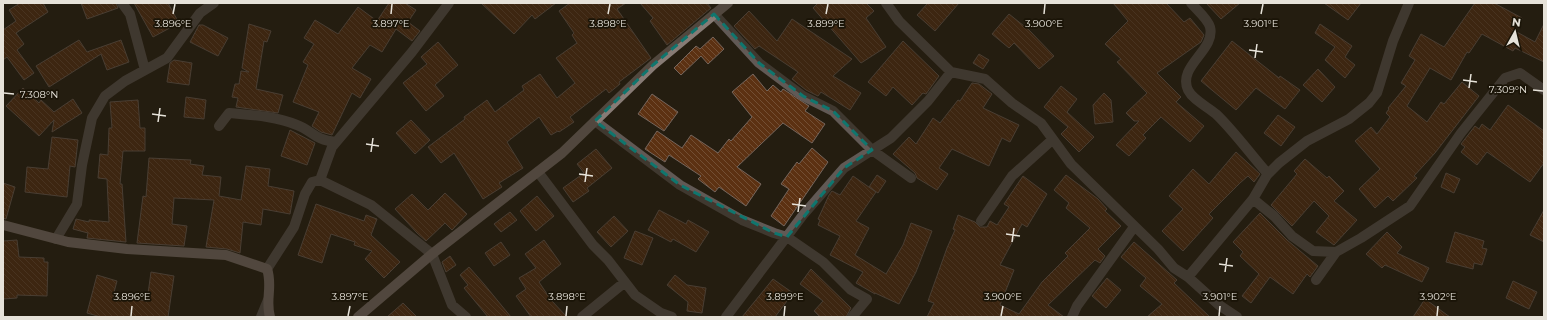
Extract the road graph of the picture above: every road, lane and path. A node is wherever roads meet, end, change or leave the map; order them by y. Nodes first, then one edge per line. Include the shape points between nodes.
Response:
1 (122, 3) edge
2 (214, 3) edge
3 (449, 3) edge
4 (728, 3) edge
5 (886, 3) edge
6 (1192, 3) edge
7 (1409, 3) edge
8 (714, 14) junction
9 (145, 70) junction
10 (951, 72) junction
11 (1544, 90) edge
12 (595, 121) junction
13 (219, 126) dead end
14 (1052, 140) junction
15 (336, 142) junction
16 (872, 150) junction
17 (538, 172) junction
18 (1268, 174) junction
19 (911, 178) dead end
20 (320, 180) junction
21 (1253, 199) junction
22 (981, 221) dead end
23 (3, 225) edge
24 (1134, 227) junction
25 (787, 237) junction
26 (56, 239) junction
27 (1336, 252) junction
28 (432, 254) junction
29 (267, 269) junction
30 (1188, 277) junction
31 (1316, 280) dead end
32 (625, 282) junction
33 (268, 300) junction
34 (1224, 313) edge
35 (261, 317) edge
36 (270, 317) edge
37 (358, 317) edge
38 (466, 317) edge
39 (582, 317) edge
40 (672, 317) edge
41 (726, 317) edge
42 (852, 317) edge
43 (1072, 317) edge
44 (1237, 317) edge

1 - 9 street via 130,14
2 - 9 street via 200,13 167,58
3 - 15 street via 412,52
4 - 8 street
5 - 10 street via 898,21
6 - 18 street via 1210,25 1211,32 1206,45 1190,68 1186,79 1188,90 1216,115
7 - 18 street via 1393,41 1377,93 1369,103 1349,119 1307,141
8 - 12 street via 653,66
8 - 16 street via 758,63 803,96 833,111
9 - 26 street via 105,96 92,118 77,204
10 - 14 street via 985,79 1012,103 1041,123
10 - 16 street via 928,101 891,138
11 - 27 street via 1520,73 1505,78 1461,133 1410,206
12 - 17 street
12 - 25 street via 680,185 742,220
13 - 15 street via 229,113 265,117 298,125 322,141
14 - 22 street via 1012,176
14 - 24 street via 1071,164
15 - 20 street
16 - 19 street
16 - 25 street via 844,168
17 - 28 street
17 - 32 street
18 - 21 street
20 - 28 street via 371,205
20 - 29 street via 312,182 294,227
21 - 27 street via 1274,216 1292,236 1313,251
21 - 30 street
23 - 26 street
24 - 30 street via 1174,268
24 - 43 street via 1077,306
25 - 41 street
25 - 42 street via 823,262 851,290 867,299
26 - 29 street via 127,249 226,255
27 - 31 street
28 - 37 street
28 - 38 street via 452,305
29 - 33 street via 271,280
30 - 34 street
32 - 39 street
32 - 40 street via 635,295 661,313
33 - 35 street
33 - 36 street
34 - 44 street

